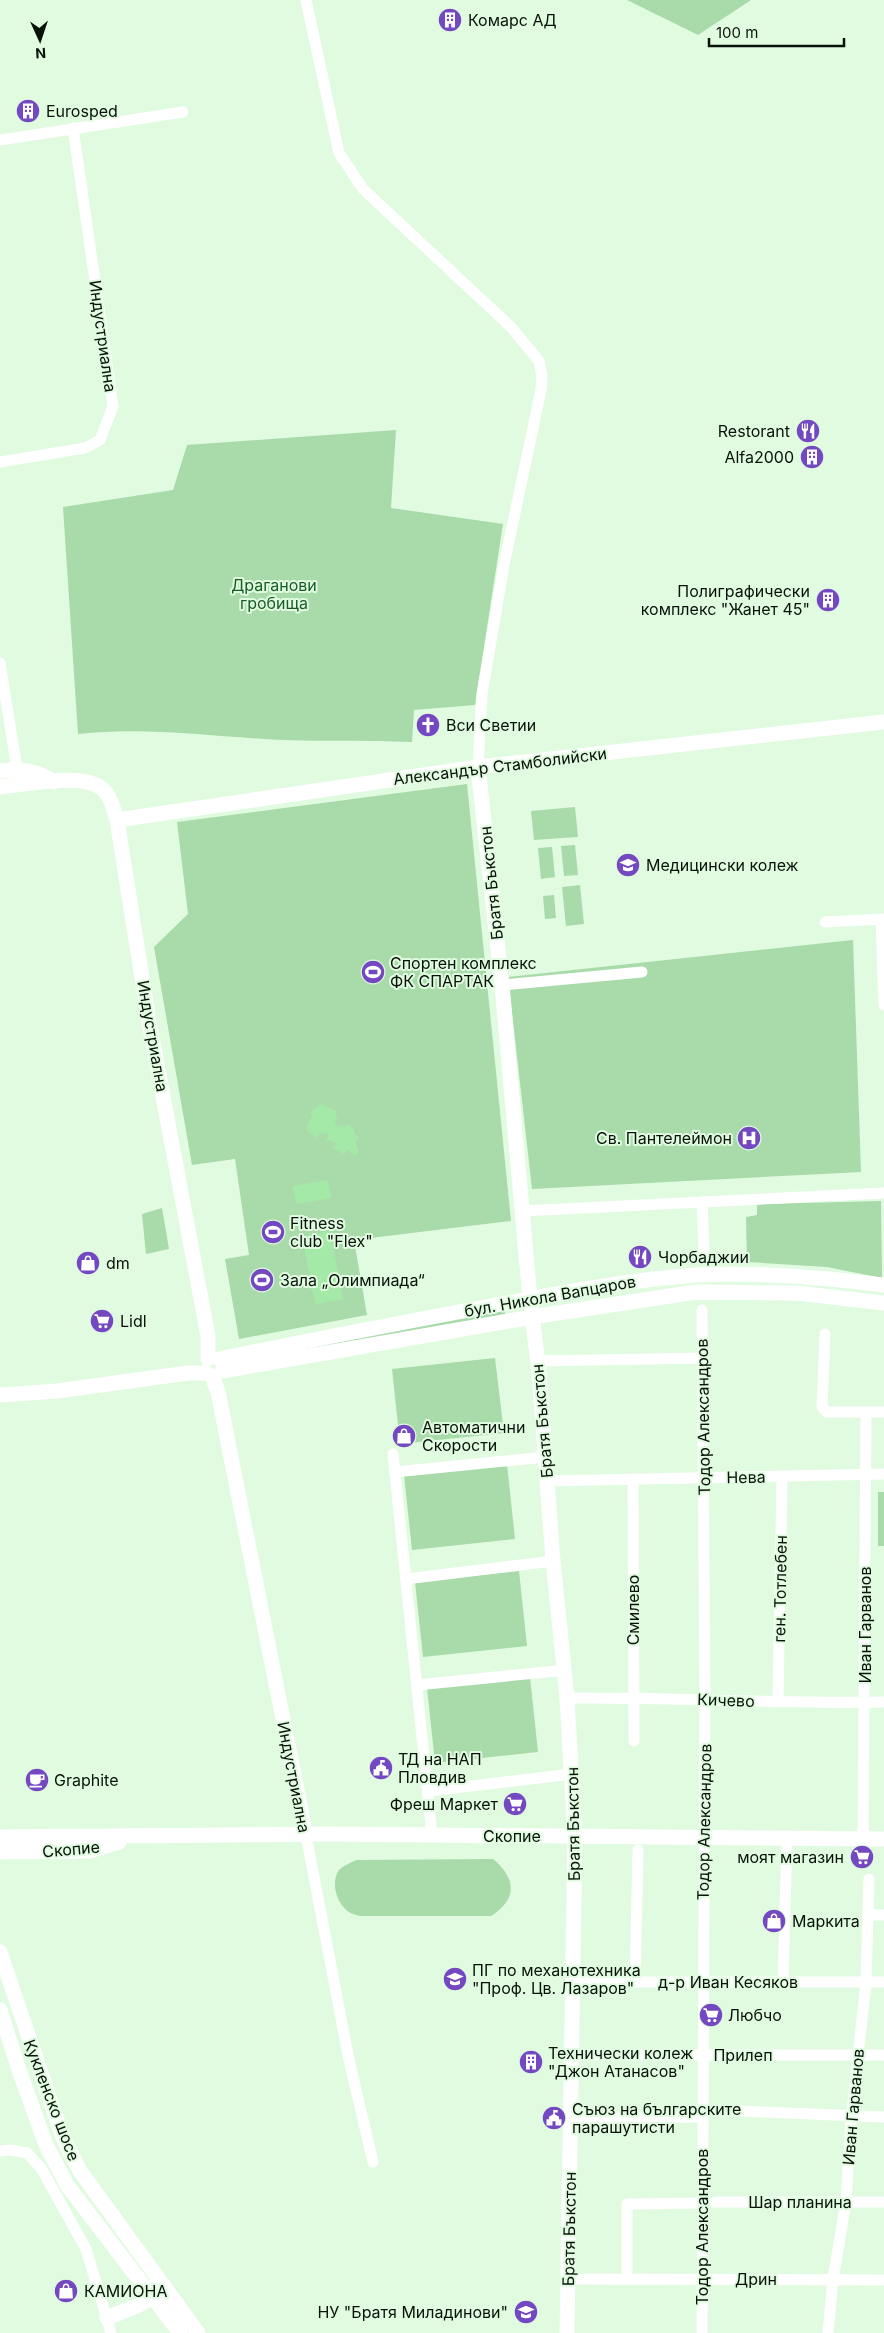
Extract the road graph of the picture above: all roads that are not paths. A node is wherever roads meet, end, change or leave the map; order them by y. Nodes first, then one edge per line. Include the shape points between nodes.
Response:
1 (306, 0) edge
2 (183, 112) dead end
3 (73, 128) junction
4 (0, 140) edge
5 (0, 462) edge
6 (0, 663) edge
7 (884, 722) edge
8 (478, 767) junction
9 (17, 769) junction
10 (0, 771) edge
11 (54, 782) junction
12 (0, 787) edge
13 (117, 820) junction
14 (882, 919) edge
15 (825, 922) dead end
16 (642, 972) dead end
17 (502, 985) junction
18 (884, 1005) edge
19 (884, 1193) edge
20 (702, 1202) junction
21 (522, 1211) junction
22 (704, 1251) dead end
23 (884, 1285) edge
24 (530, 1299) junction
25 (884, 1303) edge
26 (702, 1310) dead end
27 (532, 1317) junction
28 (825, 1334) dead end
29 (702, 1358) junction
30 (538, 1361) junction
31 (213, 1367) junction
32 (0, 1395) edge
33 (866, 1412) junction
34 (884, 1412) edge
35 (393, 1454) dead end
36 (546, 1457) junction
37 (395, 1472) junction
38 (867, 1474) junction
39 (884, 1474) edge
40 (782, 1476) junction
41 (704, 1478) junction
42 (633, 1479) junction
43 (547, 1481) junction
44 (553, 1561) junction
45 (406, 1579) junction
46 (566, 1670) junction
47 (417, 1685) junction
48 (634, 1697) junction
49 (568, 1698) junction
50 (705, 1699) junction
51 (778, 1702) junction
52 (865, 1702) junction
53 (884, 1702) edge
54 (634, 1741) dead end
55 (572, 1774) junction
56 (429, 1791) junction
57 (306, 1835) junction
58 (432, 1836) junction
59 (575, 1836) junction
60 (0, 1837) edge
61 (140, 1837) junction
62 (703, 1837) junction
63 (787, 1838) junction
64 (863, 1838) junction
65 (884, 1839) edge
66 (638, 1850) dead end
67 (0, 1852) edge
68 (869, 1879) dead end
69 (868, 1915) junction
70 (884, 1915) edge
71 (0, 1952) edge
72 (573, 1982) junction
73 (635, 1982) junction
74 (783, 1982) junction
75 (866, 1982) junction
76 (884, 1982) edge
77 (702, 1983) junction
78 (0, 2010) edge
79 (572, 2055) junction
80 (703, 2055) junction
81 (857, 2055) junction
82 (884, 2055) edge
83 (713, 2110) dead end
84 (852, 2116) junction
85 (884, 2116) edge
86 (702, 2117) junction
87 (571, 2118) junction
88 (0, 2152) edge
89 (372, 2162) dead end
90 (716, 2202) dead end
91 (846, 2202) junction
92 (884, 2202) edge
93 (703, 2203) junction
94 (833, 2278) junction
95 (568, 2279) junction
96 (627, 2279) junction
97 (702, 2279) junction
98 (884, 2280) edge
99 (165, 2288) junction
100 (152, 2297) junction
101 (107, 2318) junction
102 (111, 2333) edge
103 (180, 2333) edge
104 (198, 2333) edge
105 (567, 2333) edge
106 (702, 2333) edge
107 (828, 2333) edge

1 - 8 street via 339,153 363,189 511,327 539,362 541,390 504,565 482,694
2 - 3 street
3 - 4 street
3 - 5 street, Индустриална via 113,406 100,440 85,448
6 - 9 street
7 - 8 street, Александър Стамболийски
8 - 13 street, Александър Стамболийски
8 - 17 street, Братя Бъкстон
9 - 10 street
9 - 11 street via 34,771
11 - 12 street, Индустриална
11 - 13 street, Индустриална via 80,779 96,784 107,794
13 - 31 street, Индустриална via 148,1013
14 - 15 street
14 - 18 street
16 - 17 street
17 - 21 street, Братя Бъкстон
19 - 20 street
20 - 21 street
20 - 22 street
21 - 24 street, Братя Бъкстон
23 - 24 street, бул. Никола Вапцаров via 807,1276 722,1274 653,1279
24 - 27 street, Братя Бъкстон
24 - 31 street, бул. Никола Вапцаров via 379,1326
25 - 27 street, бул. Никола Вапцаров via 797,1293 696,1292
26 - 29 street, Тодор Александров
27 - 30 street, Братя Бъкстон
27 - 31 street, бул. Никола Вапцаров
28 - 33 street via 822,1407 827,1412
29 - 30 street
29 - 41 street, Тодор Александров
30 - 36 street, Братя Бъкстон
31 - 32 street, бул. Никола Вапцаров via 58,1391
31 - 57 street, Индустриална
33 - 34 street
33 - 38 street, Иван Гарванов
35 - 37 street
36 - 37 street
36 - 43 street, Братя Бъкстон
37 - 45 street
38 - 39 street, Нева
38 - 40 street, Нева
38 - 52 street, Иван Гарванов
40 - 41 street, Нева
40 - 51 street, ген. Тотлебен
41 - 42 street, Нева
41 - 50 street, Тодор Александров
42 - 43 street, Нева
42 - 48 street, Смилево
43 - 44 street, Братя Бъкстон
44 - 45 street
44 - 46 street, Братя Бъкстон
45 - 47 street
46 - 47 street
46 - 49 street, Братя Бъкстон
47 - 56 street
48 - 49 street, Кичево
48 - 50 street, Кичево
48 - 54 street, Смилево
49 - 55 street, Братя Бъкстон
50 - 51 street, Кичево
50 - 62 street, Тодор Александров
51 - 52 street, Кичево
52 - 53 street, Кичево
52 - 64 street, Иван Гарванов
55 - 56 street
55 - 59 street, Братя Бъкстон
56 - 58 street
57 - 58 street, Скопие
57 - 61 street, Скопие
57 - 89 street, Индустриална
58 - 59 street, Скопие
59 - 62 street, Скопие
59 - 72 street, Братя Бъкстон
60 - 61 street, Скопие
61 - 67 street, Скопие via 89,1851
62 - 63 street, Скопие
62 - 77 street, Тодор Александров
63 - 64 street, Скопие
63 - 74 street
64 - 65 street, Скопие
66 - 73 street
68 - 69 street, Иван Гарванов
69 - 70 street
69 - 75 street, Иван Гарванов
71 - 99 street, Кукленско шосе via 64,2138 80,2171
72 - 73 street, д-р Иван Кесяков
72 - 79 street, Братя Бъкстон
73 - 77 street, д-р Иван Кесяков
74 - 75 street, д-р Иван Кесяков
74 - 77 street, д-р Иван Кесяков
75 - 76 street, д-р Иван Кесяков
75 - 81 street, Иван Гарванов
77 - 80 street, Тодор Александров
78 - 100 street, Кукленско шосе via 46,2145 68,2185
79 - 80 street, Прилеп
79 - 87 street, Братя Бъкстон
80 - 81 street, Прилеп
80 - 86 street, Тодор Александров
81 - 82 street, Прилеп
81 - 84 street, Иван Гарванов
83 - 84 street
84 - 85 street
84 - 91 street, Иван Гарванов
86 - 87 street
86 - 93 street, Тодор Александров
87 - 95 street, Братя Бъкстон
88 - 101 street via 27,2153 41,2168 86,2249
90 - 91 street, Шар планина
91 - 92 street, Шар планина
91 - 94 street, Иван Гарванов
93 - 96 street via 627,2204
93 - 97 street, Тодор Александров
94 - 97 street, Дрин
94 - 98 street, Дрин
94 - 107 street, Иван Гарванов
95 - 96 street, Дрин
95 - 105 street, Братя Бъкстон
96 - 97 street, Дрин
97 - 106 street, Тодор Александров
99 - 100 street
99 - 104 street, Кукленско шосе
100 - 101 street
100 - 103 street, Кукленско шосе
101 - 102 street

